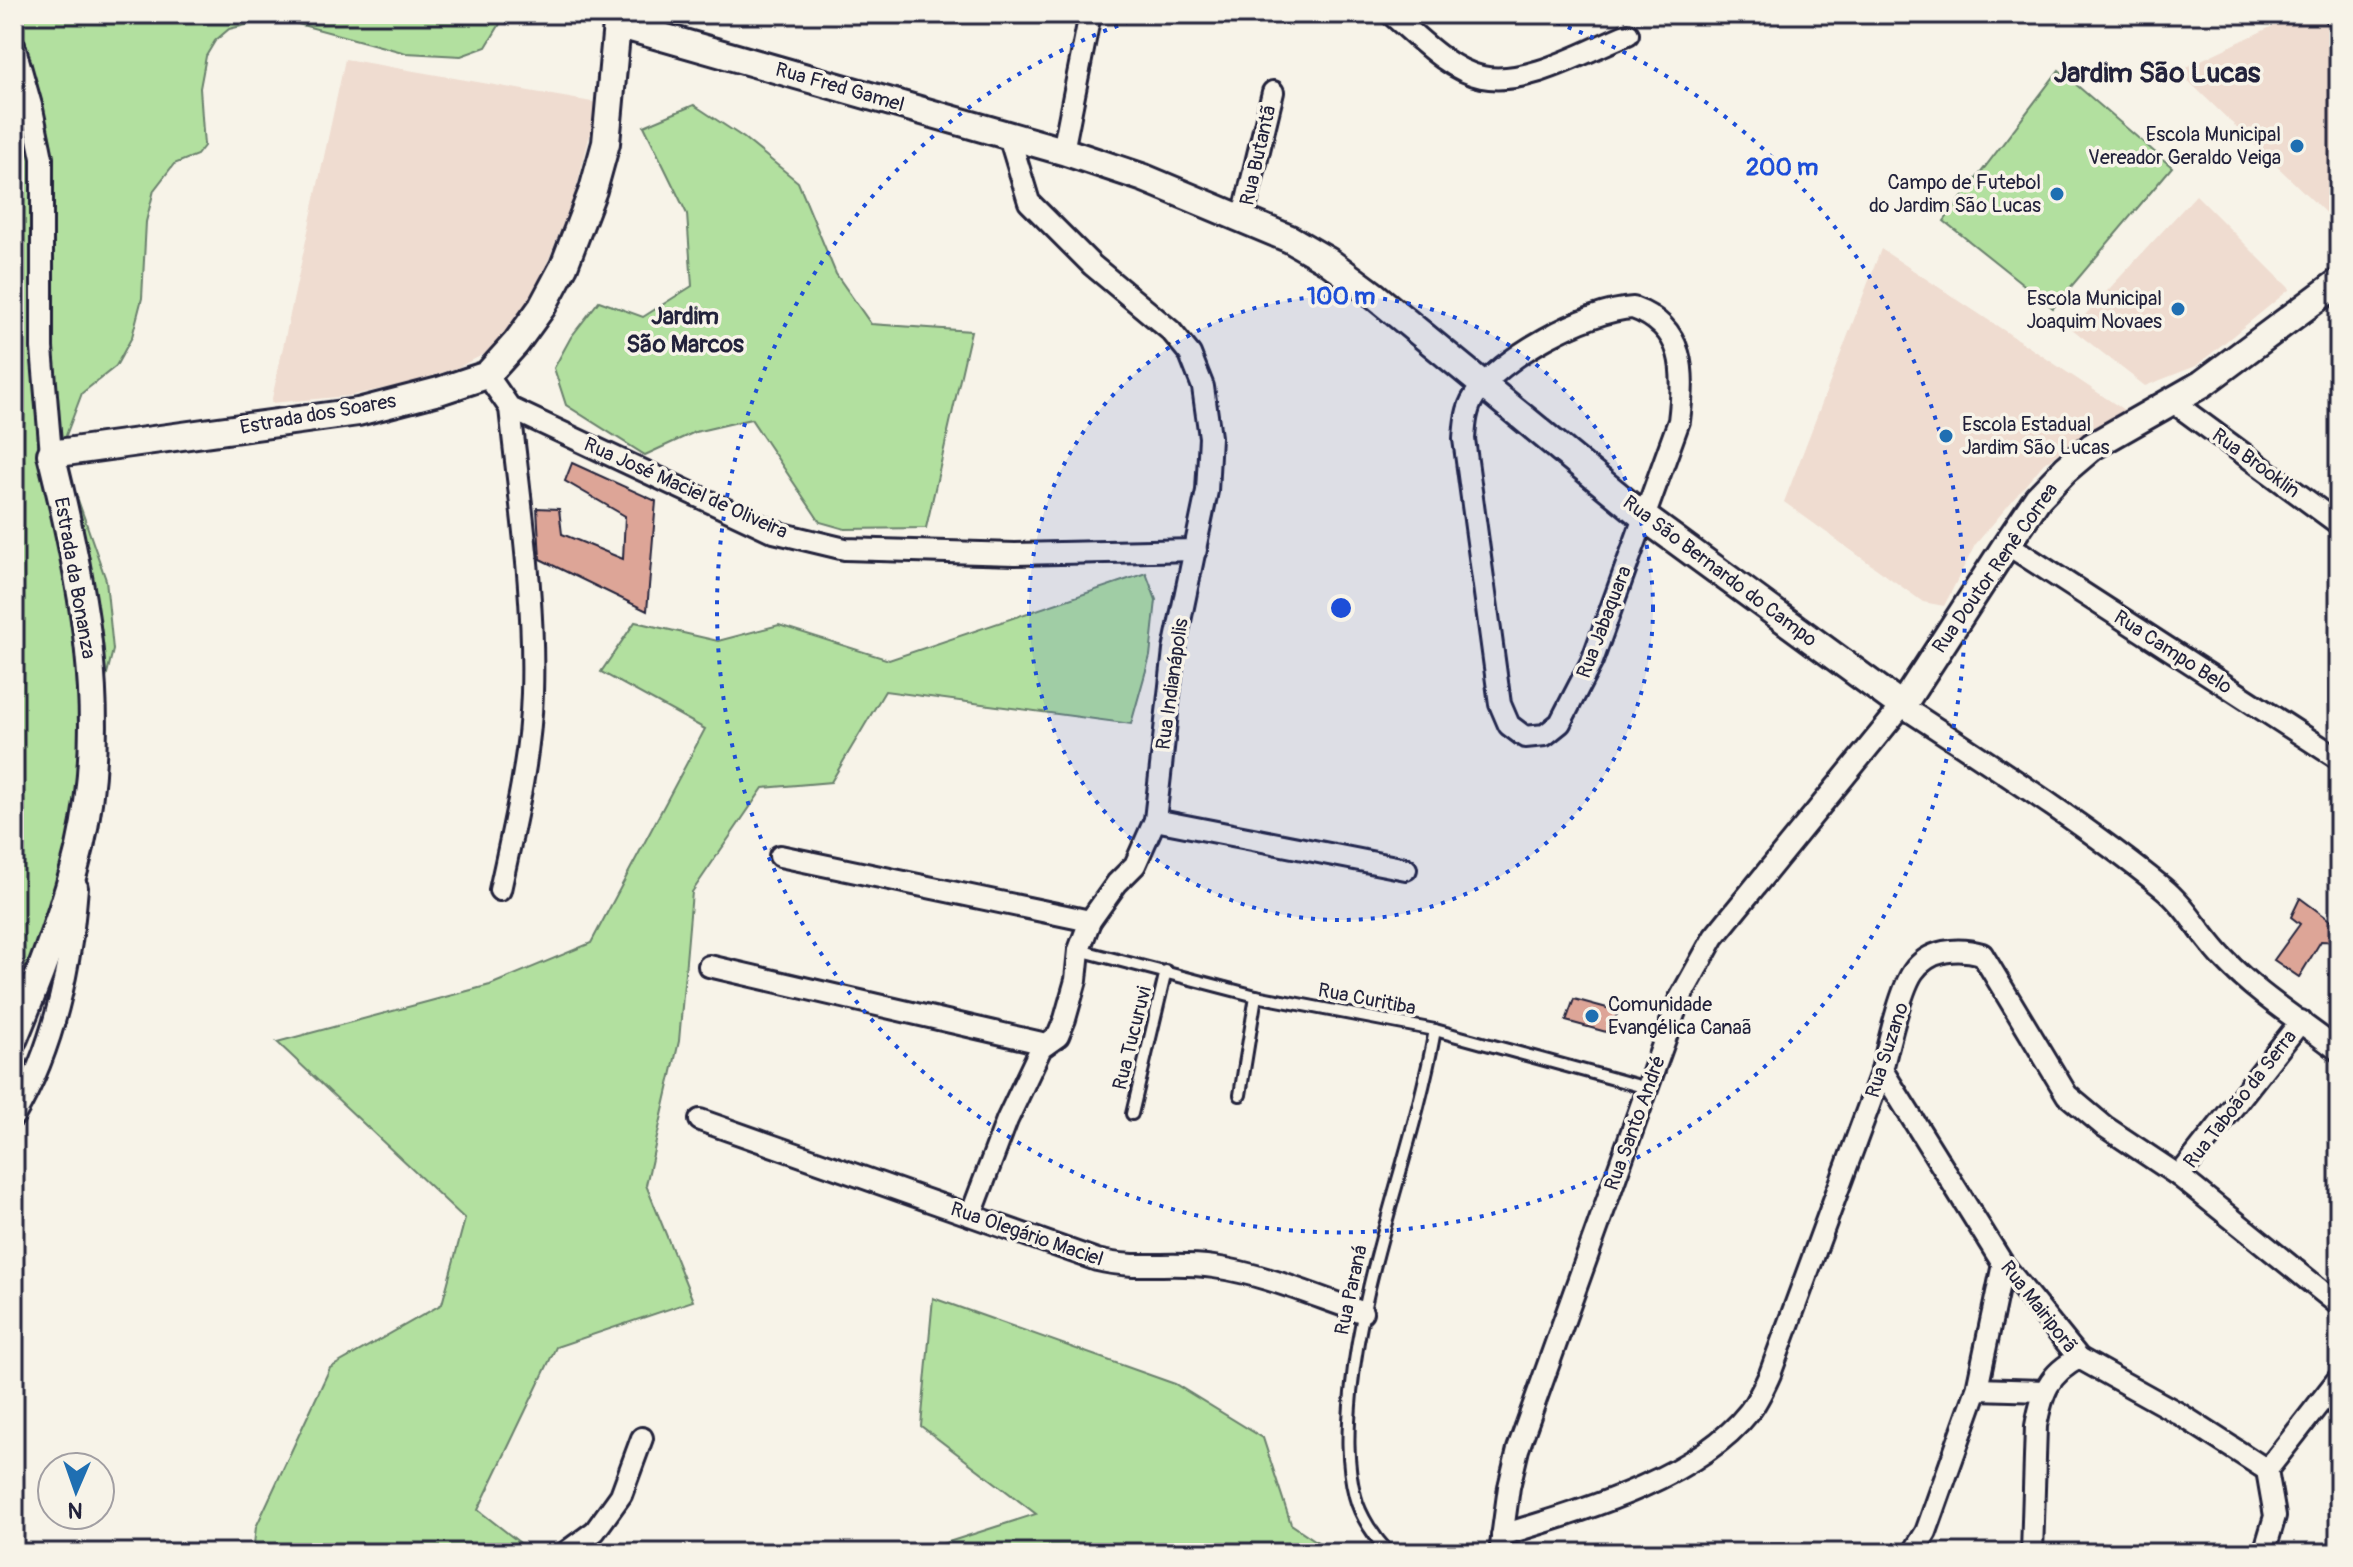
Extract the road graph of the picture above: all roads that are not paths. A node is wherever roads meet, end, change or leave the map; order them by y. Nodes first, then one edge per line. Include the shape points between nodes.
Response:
1 (1090, 14) edge
2 (1391, 14) edge
3 (617, 19) edge
4 (1628, 34) dead end
5 (14, 45) edge
6 (1273, 92) dead end
7 (1009, 136) junction
8 (1063, 151) junction
9 (1243, 217) junction
10 (2339, 282) edge
11 (487, 375) junction
12 (1484, 383) junction
13 (2173, 402) junction
14 (510, 408) junction
15 (51, 454) junction
16 (1644, 517) junction
17 (2339, 524) edge
18 (2007, 544) junction
19 (1196, 550) junction
20 (1902, 706) junction
21 (2339, 759) edge
22 (1155, 820) junction
23 (80, 847) junction
24 (780, 856) dead end
25 (1406, 869) dead end
26 (500, 890) dead end
27 (1090, 921) junction
28 (1079, 950) junction
29 (709, 966) dead end
30 (1166, 971) junction
31 (1256, 996) junction
32 (2301, 1021) junction
33 (1435, 1030) junction
34 (14, 1038) edge
35 (1046, 1044) junction
36 (2339, 1051) edge
37 (1882, 1070) junction
38 (1647, 1088) junction
39 (1240, 1095) dead end
40 (1132, 1114) dead end
41 (14, 1116) edge
42 (700, 1120) dead end
43 (2179, 1176) junction
44 (971, 1215) junction
45 (2003, 1264) junction
46 (2339, 1305) edge
47 (1362, 1312) junction
48 (2079, 1358) junction
49 (2339, 1378) edge
50 (1977, 1389) junction
51 (2045, 1391) junction
52 (642, 1438) dead end
53 (2267, 1470) junction
54 (1501, 1544) edge
55 (565, 1553) edge
56 (1389, 1553) edge
57 (1913, 1553) edge
58 (2032, 1553) edge
59 (2264, 1553) edge

1 - 8 street
2 - 4 street via 1451,64 1479,77 1503,79 1536,72
3 - 7 street, Rua Fred Gamel
3 - 11 street, Estrada dos Soares via 606,143 593,190 542,307
5 - 15 street via 42,158 42,348
6 - 9 street, Rua Butantã
7 - 8 street, Rua Fred Gamel
7 - 19 street, Rua Indianápolis via 1029,202 1190,354 1203,387 1210,437
8 - 9 street, Rua São Bernardo do Campo
9 - 12 street, Rua São Bernardo do Campo via 1328,261
10 - 13 street, Rua Doutor Renê Correa
11 - 14 street, Rua José Maciel de Oliveira
11 - 15 street, Estrada dos Soares via 358,412
12 - 16 street, Rua São Bernardo do Campo
12 - 16 street, Rua Jabaquara via 1519,355 1591,316 1633,308 1650,314 1670,331 1683,392 1679,421
12 - 16 street, Rua Jabaquara via 1471,401 1464,439 1500,704 1517,732 1535,738 1560,723 1592,661
13 - 17 street, Rua Brooklin
13 - 18 street, Rua Doutor Renê Correa via 2093,446 2066,469 2038,498
14 - 19 street, Rua José Maciel de Oliveira via 774,532 845,549 1015,554
14 - 26 street via 530,607 532,693 526,769
15 - 23 street, Estrada da Bonanza via 87,627 92,759
16 - 20 street, Rua São Bernardo do Campo
18 - 20 street, Rua Doutor Renê Correa
18 - 21 street, Rua Campo Belo
19 - 22 street, Rua Indianápolis via 1174,650
20 - 32 street, Rua São Bernardo do Campo via 2164,888 2223,959
20 - 38 street, Rua Santo André via 1714,937 1679,1000
22 - 25 street
22 - 27 street, Rua Indianápolis via 1135,865
23 - 34 street, Estrada da Bonanza via 52,941
23 - 41 street via 74,933 63,987 48,1042
24 - 27 street
27 - 28 street, Rua Indianápolis
28 - 30 lane, Rua Curitiba
28 - 35 street, Rua Indianápolis via 1065,1019 1058,1036
29 - 35 street
30 - 31 lane, Rua Curitiba
30 - 40 lane, Rua Tucuruvi
31 - 33 lane, Rua Curitiba
31 - 39 lane
32 - 36 street, Rua São Bernardo do Campo
32 - 43 street, Rua Taboão da Serra
33 - 38 lane, Rua Curitiba
33 - 47 lane, Rua Paraná
35 - 44 street, Rua Indianápolis via 1007,1120
37 - 43 street, Rua Suzano via 1913,972 1935,953 1962,948 1982,954 2067,1095
37 - 45 street, Rua Mairiporã
37 - 54 street, Rua Suzano via 1770,1374 1751,1411 1692,1462
38 - 54 street, Rua Santo André via 1518,1449
42 - 44 street, Rua Olegário Maciel
43 - 46 street, Rua Suzano
44 - 47 street, Rua Olegário Maciel via 1097,1260 1122,1266 1190,1264 1246,1273
45 - 48 street, Rua Mairiporã
45 - 50 street
47 - 56 lane, Rua Paraná via 1348,1430 1350,1473 1360,1509
48 - 51 street via 2059,1368
48 - 53 street, Rua Mairiporã
49 - 53 street
50 - 51 street
50 - 57 street via 1926,1532
51 - 58 street via 2036,1426
52 - 55 street via 621,1495 595,1531
53 - 59 street via 2275,1516

